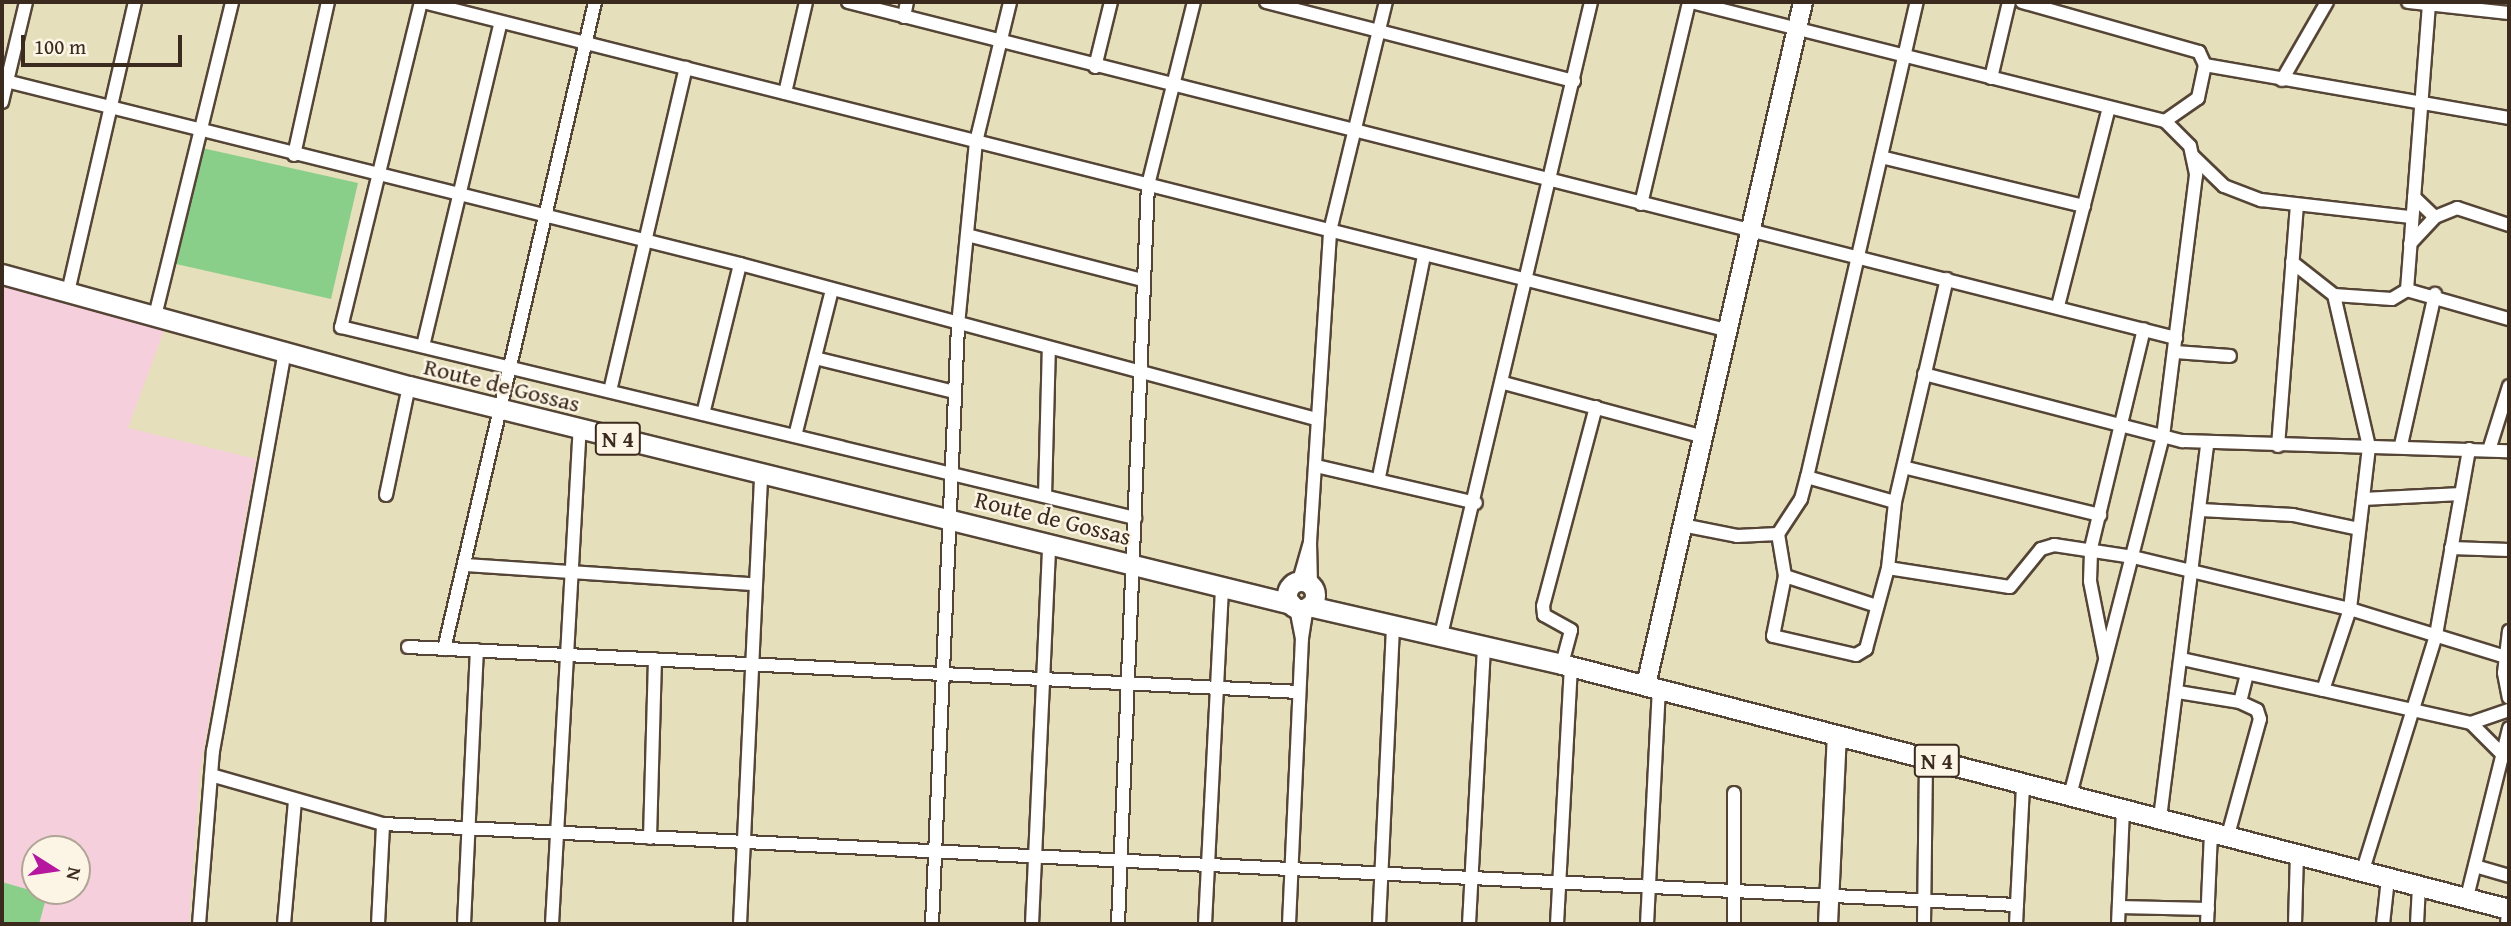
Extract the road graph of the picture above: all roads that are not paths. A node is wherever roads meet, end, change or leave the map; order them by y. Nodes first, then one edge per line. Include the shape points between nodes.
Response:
1 (26, 2) edge
2 (135, 2) edge
3 (232, 2) edge
4 (328, 2) edge
5 (422, 2) edge
6 (595, 2) edge
7 (806, 2) edge
8 (848, 2) edge
9 (907, 2) edge
10 (1010, 2) edge
11 (1111, 2) edge
12 (1194, 2) edge
13 (1266, 2) edge
14 (1386, 2) edge
15 (1591, 2) edge
16 (1690, 2) edge
17 (1803, 2) edge
18 (1917, 2) edge
19 (2010, 2) edge
20 (2022, 2) edge
21 (2327, 2) edge
22 (2408, 2) edge
23 (2429, 3) edge
24 (2509, 12) edge
25 (904, 16) junction
26 (501, 22) junction
27 (1379, 29) junction
28 (1797, 29) junction
29 (1000, 42) junction
30 (586, 43) junction
31 (1903, 56) junction
32 (2205, 65) junction
33 (1094, 67) junction
34 (686, 68) junction
35 (1991, 78) junction
36 (1574, 80) junction
37 (2282, 80) junction
38 (4, 81) edge
39 (1172, 87) junction
40 (785, 93) junction
41 (2423, 101) junction
42 (2, 102) edge
43 (110, 108) junction
44 (2108, 111) junction
45 (2509, 118) edge
46 (2165, 121) junction
47 (200, 132) junction
48 (1354, 132) junction
49 (976, 142) junction
50 (294, 155) junction
51 (2192, 155) junction
52 (1881, 157) junction
53 (379, 174) junction
54 (1550, 180) junction
55 (1148, 185) junction
56 (460, 195) junction
57 (2414, 197) junction
58 (1641, 204) junction
59 (2084, 206) junction
60 (2297, 206) junction
61 (544, 216) junction
62 (2412, 217) junction
63 (2435, 217) junction
64 (2509, 225) edge
65 (1330, 231) junction
66 (1753, 234) junction
67 (967, 235) junction
68 (646, 241) junction
69 (2410, 244) junction
70 (1424, 255) junction
71 (1856, 258) junction
72 (2291, 262) junction
73 (740, 264) junction
74 (2, 274) edge
75 (1947, 279) junction
76 (1142, 280) junction
77 (1528, 281) junction
78 (832, 290) junction
79 (2407, 290) junction
80 (68, 292) junction
81 (2435, 294) junction
82 (2334, 295) junction
83 (2058, 306) junction
84 (155, 316) junction
85 (2509, 319) edge
86 (958, 325) junction
87 (2144, 329) junction
88 (1730, 331) junction
89 (2176, 338) junction
90 (423, 346) junction
91 (1049, 348) junction
92 (285, 350) junction
93 (2175, 352) junction
94 (2230, 356) dead end
95 (815, 358) junction
96 (510, 367) junction
97 (1139, 372) junction
98 (1924, 374) junction
99 (1504, 383) junction
100 (409, 386) junction
101 (2509, 386) edge
102 (610, 391) junction
103 (955, 392) junction
104 (1596, 407) junction
105 (500, 408) junction
106 (703, 414) junction
107 (1316, 419) junction
108 (2120, 426) junction
109 (580, 430) junction
110 (795, 436) junction
111 (1704, 436) junction
112 (2163, 436) junction
113 (2207, 444) junction
114 (2401, 445) junction
115 (2278, 446) junction
116 (2369, 447) junction
117 (2469, 449) junction
118 (2489, 450) junction
119 (2509, 450) edge
120 (1316, 467) junction
121 (1907, 468) junction
122 (761, 473) junction
123 (951, 473) junction
124 (1380, 477) junction
125 (1807, 477) junction
126 (2461, 494) junction
127 (386, 495) dead end
128 (1045, 496) junction
129 (2363, 499) junction
130 (1895, 502) junction
131 (1476, 503) junction
132 (2201, 510) junction
133 (2099, 515) junction
134 (948, 518) junction
135 (1135, 518) junction
136 (1682, 525) junction
137 (2359, 529) junction
138 (1778, 534) junction
139 (1049, 543) junction
140 (2091, 548) junction
141 (2451, 548) junction
142 (2509, 550) edge
143 (2133, 557) junction
144 (1133, 564) junction
145 (464, 565) junction
146 (1888, 568) junction
147 (2196, 572) junction
148 (569, 574) junction
149 (1785, 576) junction
150 (753, 584) junction
151 (1231, 586) junction
152 (1302, 596) junction
153 (1877, 606) junction
154 (2350, 609) junction
155 (1394, 623) junction
156 (2509, 631) edge
157 (1441, 635) junction
158 (2436, 635) junction
159 (1483, 645) junction
160 (408, 647) dead end
161 (444, 649) junction
162 (477, 650) junction
163 (565, 656) junction
164 (2506, 657) junction
165 (655, 659) junction
166 (2106, 659) junction
167 (2182, 659) junction
168 (751, 664) junction
169 (1567, 665) junction
170 (943, 674) junction
171 (2247, 674) junction
172 (1043, 679) junction
173 (1130, 684) junction
174 (1652, 687) junction
175 (1217, 688) junction
176 (2323, 690) junction
177 (1299, 692) junction
178 (2178, 692) junction
179 (2509, 698) edge
180 (2240, 702) junction
181 (2413, 709) junction
182 (2509, 710) edge
183 (2471, 723) junction
184 (2509, 728) edge
185 (1837, 735) junction
186 (2504, 755) junction
187 (1926, 758) junction
188 (211, 775) junction
189 (2504, 778) edge
190 (2023, 785) junction
191 (1734, 793) dead end
192 (2070, 796) junction
193 (295, 801) junction
194 (2123, 808) junction
195 (2160, 818) junction
196 (383, 824) junction
197 (469, 829) junction
198 (2220, 833) junction
199 (557, 834) junction
200 (650, 838) junction
201 (741, 842) junction
202 (934, 851) junction
203 (2297, 854) junction
204 (1034, 856) junction
205 (1121, 861) junction
206 (1208, 865) junction
207 (2475, 866) junction
208 (1291, 869) junction
209 (2362, 873) junction
210 (1381, 874) junction
211 (2509, 876) edge
212 (1471, 878) junction
213 (2388, 879) junction
214 (1559, 882) junction
215 (2419, 886) junction
216 (1649, 887) junction
217 (1736, 891) junction
218 (1830, 895) junction
219 (2468, 897) junction
220 (1926, 900) junction
221 (2017, 905) junction
222 (2119, 907) junction
223 (2208, 909) junction
224 (2508, 914) edge
225 (199, 924) edge
226 (284, 924) edge
227 (378, 924) edge
228 (464, 924) edge
229 (551, 924) edge
230 (740, 924) edge
231 (932, 924) edge
232 (1032, 924) edge
233 (1118, 924) edge
234 (1205, 924) edge
235 (1289, 924) edge
236 (1379, 924) edge
237 (1469, 924) edge
238 (1557, 924) edge
239 (1647, 924) edge
240 (1734, 924) edge
241 (1828, 924) edge
242 (1924, 924) edge
243 (2016, 924) edge
244 (2118, 924) edge
245 (2207, 924) edge
246 (2295, 924) edge
247 (2384, 924) edge
248 (2417, 924) edge

1 - 38 street
2 - 43 street
3 - 47 street
4 - 50 street
5 - 26 street
5 - 53 street
6 - 30 street
7 - 40 street
8 - 25 street
9 - 25 street
10 - 29 street
11 - 33 street
12 - 39 street
13 - 27 street
14 - 27 street
15 - 36 street
16 - 28 street
16 - 58 street
17 - 28 street
18 - 31 street
19 - 35 street
20 - 32 street via 2174,43 2199,52
21 - 37 street
22 - 23 street
23 - 24 street
23 - 41 street
25 - 29 street
26 - 30 street
26 - 56 street
27 - 36 street
27 - 48 street
28 - 31 street
28 - 66 street
29 - 33 street
29 - 49 street
30 - 34 street
30 - 61 street
31 - 35 street
31 - 52 street
32 - 37 street
32 - 46 street via 2199,98
33 - 39 street
34 - 40 street
34 - 68 street
35 - 44 street
36 - 54 street
37 - 41 street
38 - 42 street
38 - 43 street
39 - 48 street
39 - 55 street
40 - 49 street
41 - 45 street
41 - 57 street
43 - 47 street
43 - 80 street
44 - 46 street
44 - 59 street
46 - 51 street via 2181,132
47 - 50 street
47 - 84 street
48 - 54 street
48 - 65 street
49 - 55 street
49 - 67 street
50 - 53 street
51 - 60 street via 2224,186
51 - 89 street via 2196,175
52 - 59 street
52 - 71 street
53 - 56 street
53 - 90 street via 341,327
54 - 58 street
54 - 77 street
55 - 65 street
55 - 76 street
56 - 61 street
56 - 90 street
57 - 62 street
57 - 63 street
58 - 66 street
59 - 83 street
60 - 62 street
60 - 72 street
61 - 68 street
61 - 96 street
62 - 69 street
63 - 64 street via 2457,208
63 - 69 street
65 - 70 street
65 - 107 street
66 - 71 street
66 - 88 street
67 - 76 street
67 - 86 street
68 - 73 street
68 - 102 street
69 - 79 street
70 - 77 street
70 - 124 street
71 - 75 street
71 - 125 street
72 - 82 street
72 - 115 street
73 - 78 street
73 - 106 street
74 - 80 main road, Route de Gossas / N 4
75 - 83 street
75 - 98 street
76 - 97 street
77 - 88 street
77 - 99 street
78 - 86 street
78 - 95 street
79 - 81 street
79 - 82 street via 2392,299
80 - 84 main road, Route de Gossas / N 4
81 - 85 street
81 - 114 street
82 - 116 street
83 - 87 street
84 - 92 main road, Route de Gossas / N 4
86 - 91 street
86 - 103 street
87 - 89 street
87 - 108 street
88 - 111 street
89 - 93 street
90 - 96 street
91 - 97 street
91 - 128 street
92 - 100 main road, Route de Gossas / N 4
92 - 188 street
93 - 94 street
93 - 112 street
95 - 103 street
95 - 110 street
96 - 102 street
96 - 105 street
97 - 107 street
97 - 135 street
98 - 108 street
98 - 121 street
99 - 104 street
99 - 131 street
100 - 105 main road, Route de Gossas / N 4
100 - 127 street
101 - 118 street
102 - 106 street
103 - 123 street
104 - 111 street
104 - 169 street via 1543,606 1544,615 1571,630
105 - 109 main road, Route de Gossas / N 4
105 - 145 street
106 - 110 street
107 - 120 street
108 - 112 street
108 - 133 street
109 - 122 main road, Route de Gossas / N 4
109 - 148 street
110 - 123 street
111 - 136 street
112 - 113 street
112 - 143 street
113 - 115 street
113 - 132 street
114 - 116 street
114 - 117 street
115 - 116 street
116 - 129 street
117 - 118 street
117 - 126 street
118 - 119 street
120 - 124 street
120 - 152 street
121 - 130 street
121 - 133 street
122 - 134 main road, Route de Gossas / N 4
122 - 150 street
123 - 128 street
123 - 134 street
124 - 131 street
125 - 130 street
125 - 138 street via 1801,499
126 - 129 street
126 - 141 street
128 - 135 street
129 - 137 street
130 - 146 street
131 - 157 street
132 - 137 street via 2293,515
132 - 147 street
133 - 140 street
134 - 139 main road, Route de Gossas / N 4
134 - 170 street
135 - 144 street
136 - 138 street via 1748,537
136 - 174 street
137 - 154 street
138 - 149 street
139 - 144 main road, Route de Gossas / N 4
139 - 172 street
140 - 143 street
140 - 146 street via 2041,549 2010,587
140 - 166 street via 2090,581
141 - 142 street
141 - 158 street
143 - 147 street
143 - 166 street
144 - 151 main road, Route de Gossas / N 4
144 - 173 street
145 - 148 street
145 - 161 street
146 - 153 street
147 - 154 street
147 - 167 street
148 - 150 street
148 - 163 street
149 - 153 street
149 - 153 street via 1774,629 1778,639 1861,655
150 - 168 street
151 - 152 main road, N 4
151 - 175 street
152 - 155 main road, N 4
152 - 177 street
154 - 158 street
154 - 176 street
155 - 157 main road, N 4
155 - 210 street
156 - 164 street
157 - 159 main road, N 4
158 - 164 street
158 - 181 street
159 - 169 main road, N 4
159 - 212 street
160 - 161 street
161 - 162 street
162 - 163 street
162 - 197 street
163 - 165 street
163 - 199 street
164 - 179 street
165 - 168 street
165 - 200 street
166 - 192 street
167 - 171 street
167 - 178 street
168 - 170 street
168 - 201 street
169 - 174 main road, N 4
169 - 214 street
170 - 172 street
170 - 202 street
171 - 176 street
171 - 180 street
172 - 173 street
172 - 204 street
173 - 175 street
173 - 205 street
174 - 185 main road, N 4
174 - 216 street
175 - 177 street
175 - 206 street
176 - 181 street
177 - 208 street
178 - 180 street
178 - 195 street
180 - 198 street via 2257,710 2260,719
181 - 183 street
181 - 209 street
182 - 183 street
183 - 186 street
184 - 186 street
185 - 187 main road, N 4
185 - 218 street
186 - 189 street
187 - 190 main road, N 4
187 - 220 street
188 - 193 street
188 - 225 street
189 - 207 street
190 - 192 main road, N 4
190 - 221 street
191 - 217 street
192 - 194 main road, N 4
193 - 196 street
193 - 226 street
194 - 195 main road, N 4
194 - 222 street
195 - 198 main road, N 4
196 - 197 street
196 - 227 street
197 - 199 street
197 - 228 street
198 - 203 main road, N 4
198 - 223 street
199 - 200 street
199 - 229 street
200 - 201 street
201 - 202 street
201 - 230 street
202 - 204 street
202 - 231 street
203 - 209 main road, N 4
203 - 246 street
204 - 205 street
204 - 232 street
205 - 206 street
205 - 233 street
206 - 208 street
206 - 234 street
207 - 211 street
207 - 219 street
208 - 210 street
208 - 235 street
209 - 213 main road, N 4
210 - 212 street
210 - 236 street
212 - 214 street
212 - 237 street
213 - 215 main road, N 4
213 - 247 street
214 - 216 street
214 - 238 street
215 - 219 main road, N 4
215 - 248 street
216 - 217 street
216 - 239 street
217 - 218 street
217 - 240 street
218 - 220 street
218 - 241 street
219 - 224 main road, N 4
220 - 221 street
220 - 242 street
221 - 243 street
222 - 223 street
222 - 244 street
223 - 245 street

